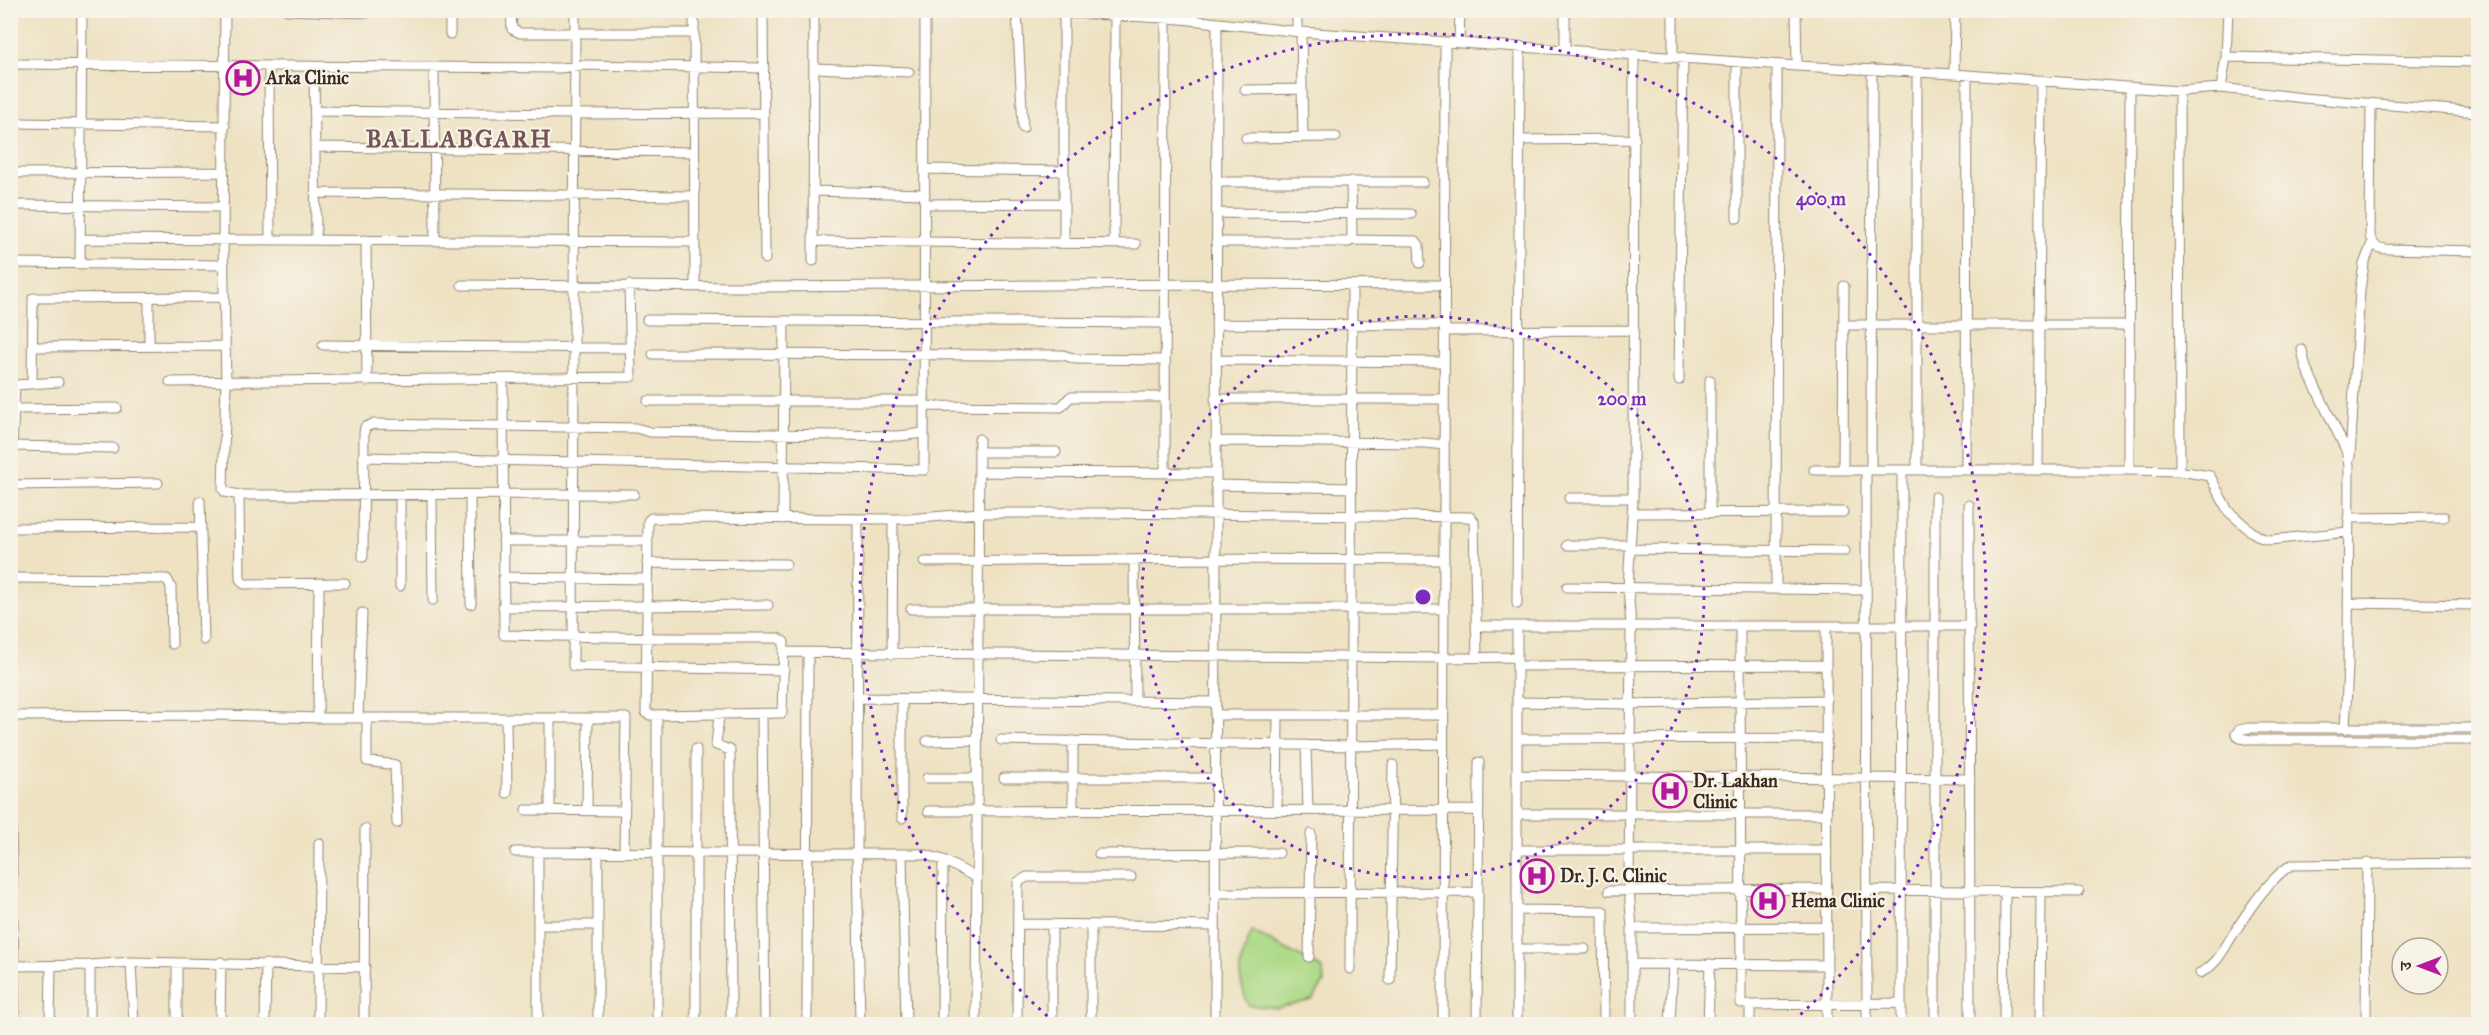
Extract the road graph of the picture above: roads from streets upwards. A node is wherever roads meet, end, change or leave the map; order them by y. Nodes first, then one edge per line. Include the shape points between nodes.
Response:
1 (82, 10) edge
2 (225, 10) edge
3 (287, 10) edge
4 (450, 10) edge
5 (511, 10) edge
6 (575, 10) edge
7 (693, 10) edge
8 (764, 10) edge
9 (814, 10) edge
10 (926, 10) edge
11 (1019, 10) edge
12 (1298, 10) edge
13 (1460, 10) edge
14 (1566, 10) edge
15 (1673, 10) edge
16 (1796, 10) edge
17 (1955, 10) edge
18 (2228, 10) edge
19 (1068, 12) edge
20 (368, 13) dead end
21 (1166, 14) edge
22 (1115, 16) junction
23 (1217, 23) junction
24 (1299, 31) junction
25 (450, 33) dead end
26 (694, 33) junction
27 (575, 34) junction
28 (1445, 42) junction
29 (1459, 43) junction
30 (1520, 46) junction
31 (1565, 49) junction
32 (1634, 54) junction
33 (1678, 57) junction
34 (2226, 57) junction
35 (1737, 62) junction
36 (2478, 62) edge
37 (12, 64) dead end
38 (81, 64) junction
39 (224, 65) junction
40 (1777, 65) junction
41 (575, 66) junction
42 (1797, 66) junction
43 (269, 67) junction
44 (314, 68) junction
45 (434, 68) junction
46 (694, 68) junction
47 (764, 68) junction
48 (814, 68) junction
49 (1872, 69) junction
50 (909, 72) dead end
51 (1917, 73) junction
52 (1954, 74) junction
53 (1967, 75) junction
54 (2041, 80) junction
55 (2130, 87) junction
56 (2221, 88) junction
57 (1302, 89) junction
58 (1245, 90) dead end
59 (2179, 91) junction
60 (2371, 104) junction
61 (315, 111) junction
62 (2478, 112) edge
63 (694, 113) junction
64 (764, 113) junction
65 (434, 114) junction
66 (575, 114) junction
67 (17, 123) dead end
68 (81, 123) junction
69 (225, 126) junction
70 (1023, 128) dead end
71 (1303, 137) junction
72 (1336, 137) dead end
73 (1246, 138) dead end
74 (1635, 139) junction
75 (1519, 140) junction
76 (315, 147) junction
77 (435, 148) junction
78 (575, 150) junction
79 (694, 152) junction
80 (925, 169) junction
81 (1064, 171) junction
82 (81, 172) junction
83 (223, 172) junction
84 (13, 173) dead end
85 (1351, 181) junction
86 (1216, 182) junction
87 (1423, 182) dead end
88 (813, 192) junction
89 (315, 193) junction
90 (575, 194) junction
91 (435, 195) junction
92 (695, 196) junction
93 (925, 199) junction
94 (1064, 203) junction
95 (16, 205) dead end
96 (81, 205) junction
97 (224, 207) junction
98 (1216, 213) junction
99 (1351, 214) junction
100 (1411, 214) dead end
101 (1737, 218) dead end
102 (80, 239) junction
103 (223, 240) junction
104 (270, 240) junction
105 (316, 240) junction
106 (366, 240) junction
107 (1351, 240) junction
108 (435, 241) junction
109 (574, 241) junction
110 (813, 241) junction
111 (925, 241) junction
112 (695, 242) junction
113 (1216, 242) junction
114 (1064, 243) junction
115 (2372, 243) junction
116 (1114, 244) junction
117 (1136, 244) dead end
118 (2478, 251) edge
119 (765, 259) dead end
120 (813, 261) dead end
121 (10, 263) edge
122 (1420, 263) dead end
123 (80, 264) junction
124 (224, 265) junction
125 (1165, 284) junction
126 (1216, 284) junction
127 (462, 285) dead end
128 (574, 285) junction
129 (629, 285) junction
130 (1445, 285) junction
131 (925, 286) junction
132 (1352, 286) junction
133 (1844, 286) dead end
134 (695, 287) junction
135 (224, 297) junction
136 (149, 298) junction
137 (647, 320) dead end
138 (784, 321) junction
139 (925, 321) junction
140 (1165, 322) junction
141 (1966, 323) junction
142 (2040, 323) junction
143 (1215, 324) junction
144 (1917, 324) junction
145 (1844, 325) junction
146 (1871, 325) junction
147 (2129, 325) junction
148 (1352, 326) junction
149 (1444, 328) junction
150 (1518, 329) junction
151 (1634, 330) junction
152 (149, 345) junction
153 (323, 345) dead end
154 (225, 346) junction
155 (366, 346) junction
156 (574, 346) junction
157 (32, 347) junction
158 (630, 348) junction
159 (2302, 350) dead end
160 (652, 354) dead end
161 (784, 354) junction
162 (925, 355) junction
163 (1165, 360) junction
164 (1215, 360) junction
165 (1352, 362) junction
166 (1444, 362) junction
167 (574, 379) junction
168 (503, 380) junction
169 (1679, 380) dead end
170 (1710, 380) dead end
171 (367, 381) junction
172 (32, 382) junction
173 (58, 382) dead end
174 (170, 382) dead end
175 (226, 382) junction
176 (1165, 397) junction
177 (1215, 399) junction
178 (1444, 399) junction
179 (1352, 400) junction
180 (648, 401) dead end
181 (784, 401) junction
182 (924, 404) junction
183 (117, 408) dead end
184 (12, 409) junction
185 (503, 426) junction
186 (574, 428) junction
187 (924, 432) junction
188 (784, 434) junction
189 (979, 439) dead end
190 (1215, 441) junction
191 (1351, 442) junction
192 (1444, 445) junction
193 (12, 446) junction
194 (113, 448) dead end
195 (979, 452) junction
196 (1056, 452) dead end
197 (363, 458) junction
198 (503, 462) junction
199 (574, 463) junction
200 (2349, 465) junction
201 (784, 468) junction
202 (1814, 470) dead end
203 (1843, 470) junction
204 (1868, 470) junction
205 (1902, 470) junction
206 (1917, 470) junction
207 (1966, 470) junction
208 (2038, 470) junction
209 (2129, 470) junction
210 (2180, 471) junction
211 (979, 472) junction
212 (1165, 473) junction
213 (1215, 474) junction
214 (158, 483) dead end
215 (11, 486) edge
216 (1215, 486) junction
217 (1351, 488) junction
218 (10, 491) edge
219 (574, 494) junction
220 (634, 494) dead end
221 (239, 495) junction
222 (364, 495) junction
223 (400, 495) junction
224 (432, 495) junction
225 (470, 495) junction
226 (503, 495) junction
227 (1935, 497) dead end
228 (1569, 498) dead end
229 (1633, 498) junction
230 (200, 501) dead end
231 (1969, 505) dead end
232 (1710, 512) junction
233 (1776, 512) junction
234 (1843, 512) dead end
235 (979, 513) junction
236 (1633, 513) junction
237 (1351, 515) junction
238 (1444, 515) junction
239 (1215, 516) junction
240 (2444, 517) dead end
241 (2348, 518) junction
242 (783, 519) junction
243 (858, 519) junction
244 (893, 519) junction
245 (201, 527) junction
246 (10, 528) edge
247 (2348, 532) junction
248 (574, 539) junction
249 (503, 541) junction
250 (647, 541) junction
251 (1567, 545) dead end
252 (1630, 547) junction
253 (1845, 551) dead end
254 (1776, 552) junction
255 (363, 557) dead end
256 (1215, 559) junction
257 (1351, 559) junction
258 (1444, 560) junction
259 (1134, 561) junction
260 (924, 562) dead end
261 (978, 562) junction
262 (647, 563) junction
263 (786, 564) dead end
264 (503, 577) junction
265 (10, 578) edge
266 (573, 578) junction
267 (647, 579) junction
268 (319, 583) junction
269 (345, 583) dead end
270 (400, 586) dead end
271 (1567, 587) dead end
272 (1628, 588) junction
273 (1776, 589) junction
274 (1866, 590) junction
275 (433, 600) dead end
276 (2348, 603) junction
277 (471, 604) dead end
278 (1517, 604) dead end
279 (768, 605) dead end
280 (2478, 605) edge
281 (573, 606) junction
282 (647, 606) junction
283 (503, 607) junction
284 (1136, 608) junction
285 (1215, 608) junction
286 (1351, 608) junction
287 (912, 609) dead end
288 (978, 609) junction
289 (1444, 609) junction
290 (362, 613) dead end
291 (1631, 625) junction
292 (1476, 626) junction
293 (1517, 626) junction
294 (1826, 626) junction
295 (1866, 626) junction
296 (1901, 626) junction
297 (1935, 626) junction
298 (1740, 627) junction
299 (1970, 627) junction
300 (573, 638) junction
301 (647, 638) junction
302 (204, 640) dead end
303 (172, 644) dead end
304 (784, 652) junction
305 (808, 652) junction
306 (858, 653) junction
307 (892, 654) junction
308 (978, 655) junction
309 (1136, 655) junction
310 (1215, 656) junction
311 (1351, 656) junction
312 (1476, 657) junction
313 (1444, 658) junction
314 (1517, 661) junction
315 (1826, 664) junction
316 (1631, 665) junction
317 (1740, 665) junction
318 (646, 668) junction
319 (784, 670) junction
320 (858, 699) junction
321 (902, 700) junction
322 (978, 700) junction
323 (1827, 700) junction
324 (1135, 701) junction
325 (1215, 702) junction
326 (1517, 702) junction
327 (1740, 702) junction
328 (1630, 704) junction
329 (657, 715) junction
330 (719, 715) junction
331 (762, 715) junction
332 (1215, 715) junction
333 (1278, 715) junction
334 (1351, 715) junction
335 (1443, 715) junction
336 (10, 716) edge
337 (318, 718) junction
338 (362, 718) junction
339 (506, 718) junction
340 (550, 718) junction
341 (588, 718) junction
342 (2478, 728) edge
343 (2345, 729) junction
344 (1827, 738) junction
345 (1517, 739) junction
346 (1630, 739) junction
347 (1740, 739) junction
348 (977, 740) junction
349 (1000, 740) dead end
350 (2478, 740) edge
351 (927, 741) dead end
352 (1073, 741) junction
353 (1215, 743) junction
354 (1443, 744) junction
355 (1278, 745) junction
356 (1306, 745) junction
357 (1351, 746) junction
358 (696, 749) dead end
359 (1479, 762) dead end
360 (1393, 765) dead end
361 (10, 766) edge
362 (1517, 775) junction
363 (1630, 776) junction
364 (1740, 777) junction
365 (927, 778) dead end
366 (977, 778) junction
367 (1004, 778) dead end
368 (1073, 778) junction
369 (1215, 778) junction
370 (1827, 778) junction
371 (1865, 778) junction
372 (1902, 778) junction
373 (1936, 778) junction
374 (1970, 779) junction
375 (507, 793) dead end
376 (526, 810) dead end
377 (550, 810) junction
378 (587, 810) junction
379 (1215, 810) junction
380 (1277, 810) junction
381 (1308, 810) junction
382 (1351, 810) junction
383 (1393, 810) junction
384 (1443, 810) junction
385 (1479, 810) junction
386 (624, 811) junction
387 (928, 811) dead end
388 (977, 811) junction
389 (1073, 811) junction
390 (1517, 814) junction
391 (1827, 814) junction
392 (1740, 815) junction
393 (1630, 816) junction
394 (902, 818) dead end
395 (397, 823) dead end
396 (365, 829) dead end
397 (1311, 834) dead end
398 (319, 843) dead end
399 (1517, 850) junction
400 (1630, 850) junction
401 (1827, 850) junction
402 (1740, 851) junction
403 (515, 852) dead end
404 (538, 852) junction
405 (598, 852) junction
406 (624, 853) junction
407 (656, 853) junction
408 (696, 853) junction
409 (732, 853) junction
410 (857, 853) junction
411 (1215, 853) junction
412 (1280, 853) dead end
413 (763, 854) junction
414 (807, 854) junction
415 (902, 854) junction
416 (1099, 854) dead end
417 (943, 860) junction
418 (2367, 863) junction
419 (2478, 864) edge
420 (1131, 877) dead end
421 (977, 878) junction
422 (1740, 889) junction
423 (1827, 889) junction
424 (1629, 890) junction
425 (1867, 890) junction
426 (1609, 891) dead end
427 (1902, 891) junction
428 (1937, 891) junction
429 (1443, 892) junction
430 (1478, 892) junction
431 (1970, 892) junction
432 (2005, 892) junction
433 (2041, 892) junction
434 (2079, 892) dead end
435 (1215, 893) junction
436 (1310, 893) junction
437 (1350, 893) junction
438 (1392, 893) junction
439 (1517, 910) junction
440 (1018, 924) junction
441 (1052, 924) junction
442 (539, 925) junction
443 (598, 925) junction
444 (1091, 925) junction
445 (1215, 926) junction
446 (1740, 927) junction
447 (1827, 927) junction
448 (1632, 928) junction
449 (1517, 949) junction
450 (1585, 950) dead end
451 (1309, 957) dead end
452 (131, 962) junction
453 (221, 962) junction
454 (177, 963) junction
455 (266, 964) junction
456 (1632, 964) junction
457 (1710, 964) junction
458 (90, 965) junction
459 (318, 965) junction
460 (1672, 965) junction
461 (1740, 965) junction
462 (1827, 965) junction
463 (13, 966) junction
464 (51, 966) junction
465 (365, 967) junction
466 (1350, 969) dead end
467 (2200, 973) dead end
468 (1390, 980) dead end
469 (1828, 1003) junction
470 (1867, 1003) junction
471 (1901, 1003) junction
472 (1750, 1005) junction
473 (15, 1024) edge
474 (50, 1024) edge
475 (90, 1024) edge
476 (134, 1024) edge
477 (177, 1024) edge
478 (220, 1024) edge
479 (265, 1024) edge
480 (318, 1024) edge
481 (364, 1024) edge
482 (538, 1024) edge
483 (598, 1024) edge
484 (657, 1024) edge
485 (696, 1024) edge
486 (731, 1024) edge
487 (765, 1024) edge
488 (807, 1024) edge
489 (860, 1024) edge
490 (906, 1024) edge
491 (942, 1024) edge
492 (976, 1024) edge
493 (1017, 1024) edge
494 (1052, 1024) edge
495 (1091, 1024) edge
496 (1215, 1024) edge
497 (1443, 1024) edge
498 (1477, 1024) edge
499 (1517, 1024) edge
500 (1604, 1024) edge
501 (1632, 1024) edge
502 (1670, 1024) edge
503 (1708, 1024) edge
504 (1750, 1024) edge
505 (1827, 1024) edge
506 (1867, 1024) edge
507 (1900, 1024) edge
508 (1935, 1024) edge
509 (1970, 1024) edge
510 (2004, 1024) edge
511 (2040, 1024) edge
512 (2366, 1024) edge

1 - 38 street
2 - 39 street
3 - 20 street
4 - 25 street
5 - 27 street via 510,25 514,32
6 - 27 street
7 - 26 street
8 - 47 street
9 - 48 street
10 - 80 street
11 - 19 street
11 - 70 street
12 - 24 street
13 - 29 street
14 - 31 street
15 - 33 street
16 - 42 street
17 - 52 street
18 - 34 street
19 - 22 street
19 - 81 street
21 - 22 street
21 - 23 street
21 - 125 street
22 - 116 street
23 - 24 street
23 - 86 street
24 - 28 street
24 - 57 street
26 - 27 street
26 - 46 street
27 - 41 street
28 - 29 street
28 - 130 street
29 - 30 street
30 - 31 street
30 - 75 street
31 - 32 street
32 - 33 street
32 - 74 street
33 - 35 street
33 - 169 street
34 - 36 street
34 - 56 street
35 - 40 street
35 - 101 street
37 - 38 street
38 - 39 street
38 - 68 street
39 - 43 street
39 - 69 street
40 - 42 street
40 - 233 street
41 - 45 street
41 - 46 street
41 - 66 street
42 - 49 street
43 - 44 street
43 - 104 street
44 - 45 street
44 - 61 street
45 - 65 street
46 - 47 street
46 - 63 street
47 - 64 street
48 - 50 street
48 - 88 street
49 - 51 street
49 - 146 street
51 - 52 street
51 - 144 street
52 - 53 street
53 - 54 street
53 - 141 street
54 - 55 street
54 - 142 street
55 - 59 street
55 - 147 street
56 - 59 street
56 - 60 street
57 - 58 street
57 - 71 street
59 - 210 street
60 - 62 street
60 - 115 street
61 - 65 street
61 - 76 street
63 - 64 street
63 - 66 street
63 - 79 street
64 - 119 street
65 - 66 street
65 - 77 street
66 - 78 street
67 - 68 street
68 - 69 street
68 - 82 street
69 - 83 street
71 - 72 street
71 - 73 street
74 - 75 street
74 - 151 street
75 - 150 street
76 - 77 street
76 - 89 street
77 - 78 street
77 - 91 street
78 - 79 street
78 - 90 street
79 - 92 street
80 - 81 street
80 - 93 street
81 - 94 street
82 - 83 street
82 - 84 street
82 - 96 street
83 - 97 street
85 - 86 street
85 - 87 street
85 - 99 street
86 - 98 street
88 - 93 street
88 - 110 street
89 - 91 street
89 - 105 street
90 - 91 street
90 - 92 street
90 - 109 street
91 - 108 street
92 - 112 street
93 - 94 street
93 - 111 street
94 - 114 street
95 - 96 street
96 - 97 street
96 - 102 street
97 - 103 street
98 - 99 street
98 - 113 street
99 - 100 street
99 - 107 street
102 - 103 street
102 - 123 street
103 - 104 street
103 - 124 street
104 - 105 street
105 - 106 street
106 - 108 street
106 - 155 street
107 - 113 street
107 - 122 street via 1416,241
108 - 109 street
109 - 112 street
109 - 128 street
110 - 111 street
110 - 120 street
111 - 114 street
111 - 131 street
112 - 134 street
113 - 126 street
114 - 116 street
115 - 118 street via 2386,249
115 - 200 street via 2360,290
116 - 117 street
121 - 123 street
123 - 124 street
124 - 135 street
125 - 126 street
125 - 131 street
125 - 140 street
126 - 132 street
126 - 143 street
127 - 128 street
128 - 129 street
128 - 156 street
129 - 134 street
129 - 158 street
130 - 132 street
130 - 149 street
131 - 134 street
131 - 139 street
132 - 148 street
133 - 145 street
135 - 136 street
135 - 154 street
136 - 152 street
136 - 157 street via 33,298
137 - 138 street
138 - 139 street
138 - 161 street
139 - 140 street
139 - 162 street
140 - 163 street
141 - 142 street
141 - 144 street
141 - 207 street
142 - 147 street
142 - 208 street
143 - 148 street
143 - 164 street
144 - 146 street
144 - 206 street
145 - 146 street
145 - 203 street
146 - 204 street
147 - 209 street
148 - 149 street
148 - 165 street
149 - 150 street
149 - 166 street
150 - 151 street
150 - 278 street
151 - 229 street
152 - 154 street
152 - 157 street
153 - 155 street
154 - 175 street
155 - 156 street
155 - 171 street
156 - 158 street
156 - 167 street
157 - 172 street
158 - 167 street via 631,377
159 - 200 street via 2306,368 2346,450
160 - 161 street
161 - 162 street
161 - 181 street
162 - 163 street
162 - 182 street
163 - 176 street
164 - 165 street
164 - 177 street
165 - 166 street
165 - 179 street
166 - 178 street
167 - 168 street
167 - 186 street
168 - 171 street
168 - 185 street
170 - 232 street
171 - 175 street
172 - 173 street
172 - 184 street via 15,385
174 - 175 street
175 - 221 street via 223,489
176 - 182 street via 1070,397 1061,407
176 - 212 street
177 - 179 street
177 - 190 street
178 - 179 street
178 - 192 street
179 - 191 street
180 - 181 street
181 - 182 street
181 - 188 street
182 - 187 street
183 - 184 street
184 - 193 street
185 - 186 street
185 - 197 street via 373,424 364,428
185 - 198 street
186 - 188 street
186 - 199 street
187 - 188 street via 898,436
187 - 201 street via 924,470
188 - 201 street
189 - 195 street
190 - 191 street
190 - 213 street
191 - 192 street
191 - 217 street
192 - 238 street
193 - 194 street
193 - 215 street
195 - 196 street
195 - 211 street
197 - 198 street
197 - 222 street
198 - 199 street
198 - 226 street
199 - 201 street
199 - 219 street
200 - 241 street
201 - 242 street
202 - 203 street
203 - 204 street
204 - 205 street
204 - 274 street
205 - 206 street
205 - 296 street
206 - 207 street
207 - 208 street
208 - 209 street
209 - 210 street
210 - 247 street via 2210,476 2229,511 2262,538
211 - 212 street
211 - 235 street
212 - 213 street
213 - 216 street
214 - 215 street
215 - 218 street
216 - 217 street
216 - 239 street
217 - 237 street
219 - 220 street
219 - 226 street
219 - 248 street
221 - 222 street
221 - 268 street via 240,579 244,584
222 - 223 street
222 - 255 street
223 - 224 street
223 - 270 street
224 - 225 street
224 - 275 street
225 - 226 street
225 - 277 street
226 - 249 street
227 - 297 street
228 - 229 street
229 - 236 street
230 - 245 street
231 - 299 street
232 - 233 street
232 - 236 street
233 - 234 street
233 - 254 street
235 - 239 street
235 - 244 street
235 - 261 street
236 - 252 street
237 - 238 street
237 - 239 street
237 - 257 street
238 - 258 street
238 - 292 street via 1474,519
239 - 256 street
240 - 241 street
241 - 247 street
242 - 243 street
242 - 250 street via 649,519
243 - 244 street
243 - 306 street
244 - 307 street
245 - 246 street
245 - 302 street
247 - 276 street
248 - 249 street
248 - 250 street
248 - 266 street
249 - 264 street
250 - 262 street
251 - 252 street
252 - 254 street
252 - 272 street
253 - 254 street
254 - 273 street
256 - 257 street
256 - 259 street
256 - 285 street
257 - 258 street
257 - 286 street
258 - 289 street
259 - 261 street
259 - 284 street
260 - 261 street
261 - 288 street
262 - 263 street
262 - 267 street
264 - 266 street
264 - 283 street
265 - 303 street via 166,579 171,587
266 - 267 street
266 - 281 street
267 - 282 street
268 - 269 street
268 - 337 street
271 - 272 street
272 - 273 street
272 - 291 street
273 - 274 street
274 - 295 street
276 - 280 street
276 - 343 street
279 - 282 street
281 - 282 street
281 - 283 street
281 - 300 street
282 - 301 street
283 - 300 street via 503,633 507,637
284 - 285 street
284 - 288 street
284 - 309 street
285 - 286 street
285 - 310 street
286 - 289 street
286 - 311 street
287 - 288 street
288 - 308 street
289 - 313 street
290 - 338 street
291 - 293 street
291 - 298 street
291 - 316 street
292 - 293 street
292 - 312 street
293 - 314 street
294 - 295 street
294 - 298 street
294 - 315 street
295 - 296 street
295 - 371 street
296 - 297 street
296 - 372 street
297 - 299 street
297 - 373 street
298 - 317 street
299 - 374 street
300 - 301 street
300 - 318 street via 575,667
301 - 304 street via 781,639
301 - 318 street
304 - 305 street
304 - 319 street
305 - 306 street
305 - 414 street
306 - 307 street
306 - 320 street
307 - 308 street
308 - 309 street
308 - 322 street
309 - 310 street
309 - 324 street
310 - 311 street
310 - 325 street
311 - 313 street
311 - 334 street
312 - 313 street
312 - 314 street
313 - 335 street
314 - 316 street
314 - 326 street
315 - 317 street
315 - 323 street
316 - 317 street
316 - 328 street
317 - 327 street
318 - 319 street
318 - 329 street via 646,712
319 - 331 street via 782,713
320 - 321 street
320 - 410 street
321 - 322 street
321 - 394 street
322 - 324 street
322 - 348 street
323 - 327 street
323 - 344 street
324 - 325 street
325 - 332 street
326 - 328 street
326 - 345 street
327 - 328 street
327 - 347 street
328 - 346 street
329 - 330 street
329 - 407 street
330 - 331 street
330 - 409 street via 716,745 730,750
331 - 413 street
332 - 333 street
332 - 353 street
333 - 334 street
333 - 355 street
334 - 335 street
334 - 357 street
335 - 354 street
336 - 337 street
337 - 338 street
338 - 339 street
338 - 395 street via 367,761 395,765
339 - 340 street
339 - 375 street
340 - 341 street
340 - 377 street
341 - 378 street
341 - 386 street via 626,718
342 - 343 street
343 - 350 street via 2248,728 2236,734 2252,740
344 - 347 street
344 - 370 street
345 - 346 street
345 - 362 street
346 - 347 street
346 - 363 street
347 - 364 street
348 - 351 street
348 - 366 street
349 - 352 street
352 - 353 street
352 - 368 street
353 - 355 street
353 - 369 street
354 - 357 street
354 - 384 street
355 - 356 street
355 - 380 street
356 - 357 street
356 - 381 street
357 - 382 street
358 - 408 street
359 - 385 street
360 - 383 street
361 - 463 street
362 - 363 street
362 - 390 street
363 - 364 street
363 - 393 street
364 - 370 street
364 - 392 street
365 - 366 street
366 - 388 street
367 - 368 street
368 - 369 street
368 - 389 street
369 - 379 street
370 - 371 street
370 - 391 street
371 - 372 street
371 - 425 street
372 - 373 street
372 - 427 street
373 - 374 street
373 - 428 street
374 - 431 street
376 - 377 street
377 - 378 street
378 - 386 street
379 - 380 street
379 - 389 street
379 - 411 street
380 - 381 street
381 - 382 street
382 - 383 street
382 - 437 street
383 - 384 street
383 - 438 street
384 - 385 street
384 - 429 street
385 - 430 street
386 - 406 street
387 - 388 street
388 - 389 street
388 - 421 street
390 - 393 street
390 - 399 street
391 - 392 street
391 - 401 street
392 - 393 street
392 - 402 street
393 - 400 street
396 - 465 street
397 - 436 street
398 - 459 street
399 - 400 street
399 - 439 street
400 - 402 street
400 - 424 street
401 - 402 street
401 - 423 street
402 - 422 street
403 - 404 street
404 - 405 street
404 - 442 street
405 - 406 street
405 - 443 street
406 - 407 street
407 - 408 street
407 - 484 street
408 - 409 street
408 - 485 street
409 - 413 street
409 - 486 street
410 - 414 street
410 - 415 street
410 - 489 street
411 - 412 street
411 - 416 street
411 - 435 street
413 - 414 street
413 - 487 street
414 - 488 street
415 - 417 street via 923,854
415 - 490 street
417 - 421 street
417 - 491 street
418 - 419 street
418 - 467 street via 2292,865 2280,872 2237,928 2219,959
418 - 512 street
420 - 440 street via 1022,878 1017,887
421 - 492 street
422 - 423 street
422 - 424 street
422 - 446 street
423 - 447 street
424 - 426 street
424 - 448 street
425 - 427 street
425 - 470 street
427 - 428 street
427 - 471 street
428 - 431 street
428 - 508 street
429 - 430 street
429 - 438 street
429 - 497 street
430 - 498 street
431 - 432 street
431 - 509 street
432 - 433 street
432 - 510 street
433 - 434 street
433 - 511 street
435 - 436 street
435 - 445 street
436 - 437 street
436 - 451 street
437 - 438 street
437 - 466 street
438 - 468 street
439 - 449 street
439 - 500 street via 1603,911
440 - 441 street
440 - 493 street
441 - 444 street
441 - 494 street
442 - 443 street
442 - 482 street
443 - 483 street
444 - 445 street
444 - 495 street
445 - 496 street
446 - 447 street
446 - 448 street
446 - 461 street
447 - 462 street
448 - 456 street
449 - 450 street
449 - 499 street
452 - 454 street
452 - 458 street
452 - 476 street
453 - 454 street
453 - 455 street
453 - 478 street
454 - 477 street
455 - 459 street
455 - 479 street
456 - 460 street
456 - 501 street
457 - 460 street
457 - 461 street
457 - 503 street
458 - 464 street
458 - 475 street
459 - 465 street
459 - 480 street
460 - 502 street
461 - 462 street
461 - 472 street via 1741,1003
462 - 469 street
463 - 464 street
463 - 473 street
464 - 474 street
465 - 481 street
469 - 470 street
469 - 472 street
469 - 505 street
470 - 471 street
470 - 506 street
471 - 507 street
472 - 504 street

